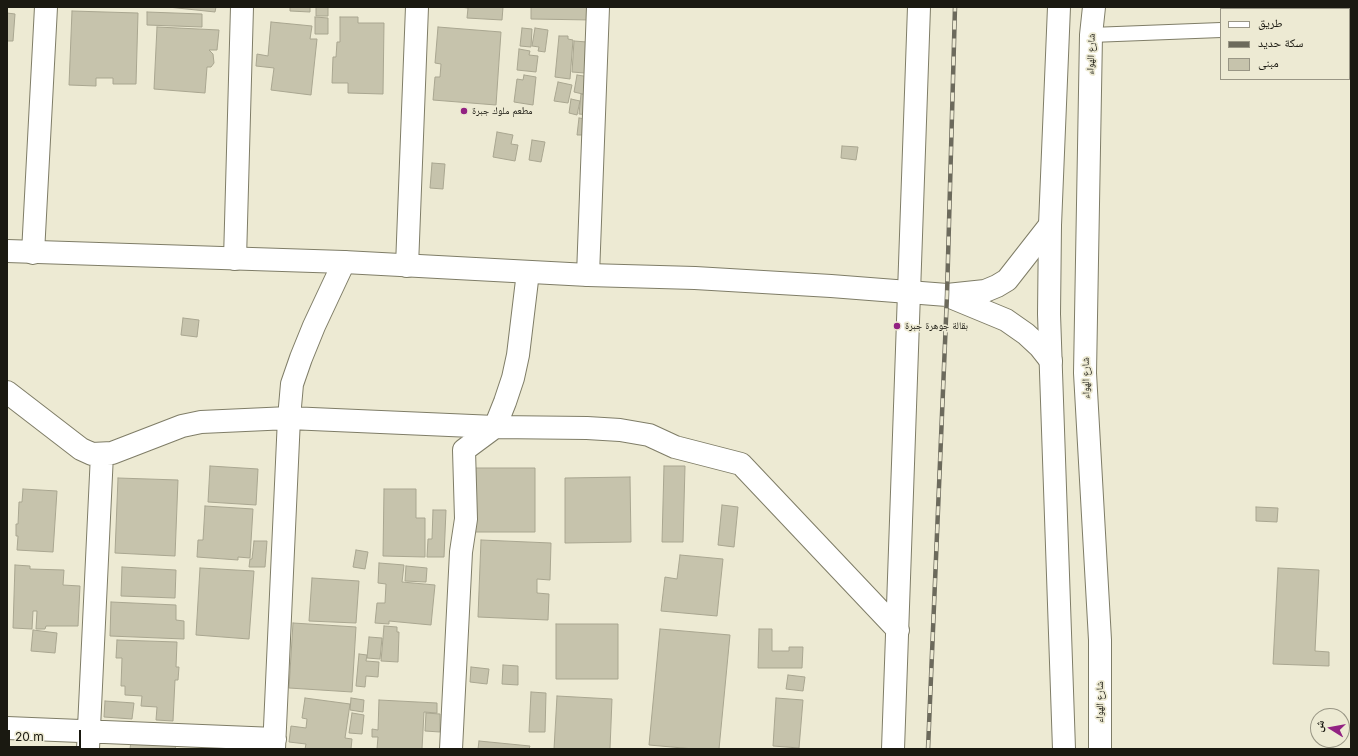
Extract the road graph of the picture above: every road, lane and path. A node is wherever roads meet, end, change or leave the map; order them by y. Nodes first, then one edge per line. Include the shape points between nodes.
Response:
1 (46, 7) edge
2 (242, 7) edge
3 (417, 7) edge
4 (598, 7) edge
5 (919, 7) edge
6 (1059, 7) edge
7 (1094, 7) edge
8 (1220, 30) edge
9 (1091, 35) junction
10 (1050, 225) junction
11 (7, 251) edge
12 (33, 253) junction
13 (235, 260) junction
14 (344, 262) junction
15 (407, 266) junction
16 (528, 272) junction
17 (588, 275) junction
18 (909, 292) junction
19 (947, 295) junction
20 (1051, 361) junction
21 (7, 392) edge
22 (288, 418) junction
23 (495, 427) junction
24 (102, 454) junction
25 (898, 630) junction
26 (7, 728) edge
27 (88, 740) edge
28 (274, 744) edge
29 (451, 749) edge
30 (893, 749) edge
31 (1064, 749) edge
32 (1100, 749) edge

1 - 12 main road
2 - 13 main road
3 - 15 main road
4 - 17 main road
5 - 18 main road
6 - 10 main road
7 - 9 main road, شارع الهواء
8 - 9 lane
9 - 32 main road, شارع الهواء via 1085,373 1100,640
10 - 19 main road via 1007,280 985,291
10 - 20 main road
11 - 12 main road
12 - 13 main road
13 - 14 main road
14 - 15 main road
14 - 22 main road via 301,358 292,384
15 - 16 main road
16 - 17 main road
16 - 23 main road via 514,378
17 - 18 main road via 695,278
18 - 19 main road
18 - 25 main road
19 - 20 main road via 1006,320 1026,334
20 - 31 main road
21 - 24 main road via 81,449 92,454
22 - 23 main road
22 - 24 main road via 200,422 182,426 112,453
22 - 28 main road
23 - 25 main road via 620,430 649,436 675,447 741,464
23 - 29 main road via 464,450 466,519 461,552
24 - 27 main road
25 - 30 main road
26 - 27 main road
27 - 28 main road

